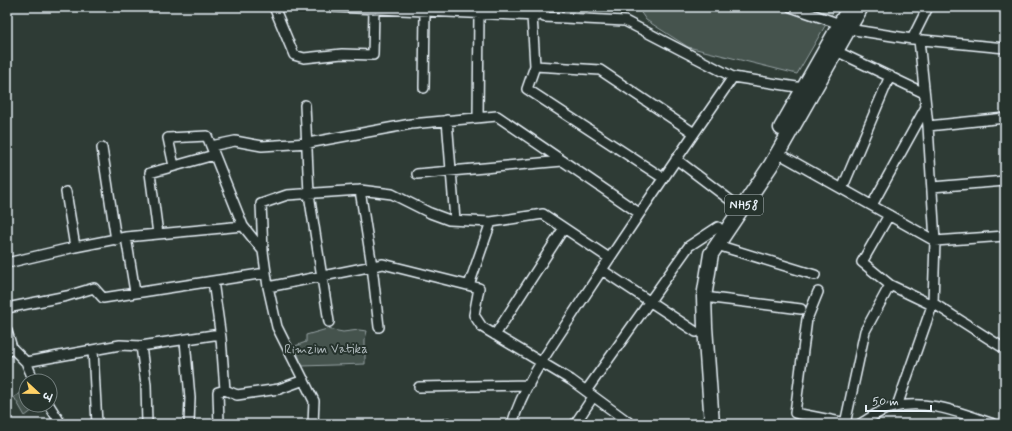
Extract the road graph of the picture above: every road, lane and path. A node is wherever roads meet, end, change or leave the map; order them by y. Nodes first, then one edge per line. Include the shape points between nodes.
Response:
1 (274, 7) edge
2 (333, 7) edge
3 (545, 7) edge
4 (791, 7) edge
5 (850, 7) edge
6 (861, 7) edge
7 (928, 7) edge
8 (375, 9) junction
9 (446, 10) edge
10 (424, 11) junction
11 (479, 14) junction
12 (532, 16) junction
13 (544, 17) junction
14 (844, 26) junction
15 (915, 39) junction
16 (1005, 48) edge
17 (836, 50) junction
18 (376, 56) dead end
19 (535, 66) junction
20 (890, 76) junction
21 (733, 77) junction
22 (424, 88) dead end
23 (808, 91) junction
24 (924, 92) junction
25 (305, 105) dead end
26 (926, 106) junction
27 (478, 117) junction
28 (1005, 118) edge
29 (448, 120) junction
30 (928, 126) junction
31 (694, 133) junction
32 (308, 143) junction
33 (211, 146) junction
34 (102, 148) dead end
35 (778, 153) junction
36 (214, 155) junction
37 (676, 159) junction
38 (563, 161) junction
39 (174, 166) junction
40 (452, 171) junction
41 (417, 174) dead end
42 (663, 178) junction
43 (1005, 181) edge
44 (932, 187) junction
45 (842, 189) junction
46 (360, 190) junction
47 (66, 192) dead end
48 (309, 194) junction
49 (734, 203) junction
50 (872, 205) junction
51 (639, 213) junction
52 (889, 215) junction
53 (455, 220) junction
54 (491, 222) junction
55 (243, 226) junction
56 (718, 226) junction
57 (564, 228) junction
58 (158, 234) junction
59 (1005, 236) edge
60 (126, 237) junction
61 (116, 240) junction
62 (935, 241) junction
63 (717, 245) junction
64 (75, 247) junction
65 (263, 251) junction
66 (609, 258) junction
67 (7, 263) edge
68 (372, 266) junction
69 (602, 270) junction
70 (266, 273) junction
71 (322, 275) junction
72 (815, 275) dead end
73 (213, 281) junction
74 (469, 285) junction
75 (890, 285) junction
76 (268, 286) junction
77 (135, 292) junction
78 (818, 292) dead end
79 (704, 297) junction
80 (649, 302) junction
81 (933, 304) junction
82 (7, 308) edge
83 (801, 310) dead end
84 (329, 322) dead end
85 (378, 327) dead end
86 (7, 331) edge
87 (696, 332) junction
88 (220, 334) junction
89 (495, 335) junction
90 (185, 340) junction
91 (141, 346) junction
92 (1005, 349) edge
93 (10, 350) edge
94 (93, 350) junction
95 (26, 362) junction
96 (542, 363) junction
97 (31, 373) edge
98 (304, 380) junction
99 (529, 385) junction
100 (419, 387) dead end
101 (225, 390) junction
102 (589, 394) junction
103 (897, 406) junction
104 (54, 413) edge
105 (845, 423) edge
106 (61, 424) edge
107 (97, 424) edge
108 (147, 424) edge
109 (189, 424) edge
110 (219, 424) edge
111 (313, 424) edge
112 (512, 424) edge
113 (575, 424) edge
114 (631, 424) edge
115 (703, 424) edge
116 (712, 424) edge
117 (860, 424) edge
118 (994, 424) edge

1 - 8 street via 294,54 304,58 342,54 373,55
2 - 8 street
3 - 13 street
4 - 14 street
5 - 14 highway, NH58
6 - 14 highway, NH58
7 - 15 street
8 - 10 street
8 - 18 street
9 - 10 street
9 - 11 street
10 - 22 street
11 - 12 street
11 - 27 street
12 - 13 street
12 - 19 street
13 - 21 street via 625,21
14 - 15 street
14 - 17 highway, NH58
14 - 23 highway, NH58
15 - 16 street
15 - 24 street
17 - 20 street
17 - 23 highway, NH58
19 - 31 street via 600,70
19 - 42 street via 527,89
20 - 24 street
20 - 45 street
21 - 23 street
21 - 31 street
23 - 35 highway, NH58
23 - 49 highway, NH58
24 - 26 street
25 - 32 street
26 - 30 street
26 - 50 street
27 - 29 street
27 - 38 street via 497,116
28 - 30 street
29 - 32 street via 410,124
29 - 40 street
30 - 44 street
31 - 37 street
32 - 33 street via 262,146 235,141
32 - 48 street
33 - 36 street
33 - 39 street via 207,136 168,138
34 - 61 street
35 - 45 street
35 - 63 highway, NH58
36 - 39 street
36 - 55 street
37 - 42 street
37 - 49 street
38 - 40 street
38 - 51 street
39 - 58 street via 150,173
40 - 41 street
40 - 53 street
42 - 51 street
43 - 44 street
44 - 62 street
45 - 50 street
46 - 48 street
46 - 53 street via 392,194 430,214
46 - 68 street
47 - 64 street
48 - 65 street via 287,195 261,204
48 - 71 street
49 - 56 highway, NH58
50 - 52 street
51 - 66 street
52 - 62 street
52 - 75 street via 862,262
53 - 54 street
54 - 57 street via 543,214
54 - 74 street
55 - 58 street
55 - 65 street
56 - 80 street via 689,246
56 - 87 highway, NH58 via 703,250 695,296
57 - 66 street
57 - 89 street
58 - 60 street
59 - 62 street
60 - 61 street
60 - 77 street
61 - 64 street
62 - 81 street
63 - 72 street
63 - 79 highway, NH58 via 711,254
64 - 67 street
65 - 70 street
66 - 69 street
68 - 71 street
68 - 74 street via 383,264
68 - 85 street
69 - 80 street
69 - 96 street
70 - 73 street
70 - 76 street
71 - 76 street
71 - 84 street
73 - 77 street
73 - 88 street
74 - 89 street via 479,288 474,315 482,327
75 - 81 street
75 - 105 street via 865,330
76 - 98 street via 277,327
77 - 82 street via 103,298 94,288
78 - 105 street via 807,319 794,413
79 - 83 street
79 - 116 highway, NH58
80 - 87 street
80 - 102 street
81 - 92 street
81 - 103 street
86 - 93 street
87 - 115 highway, NH58
88 - 90 street
88 - 101 street
89 - 96 street
90 - 91 street
90 - 109 street via 190,398
91 - 94 street via 120,345
91 - 108 street
93 - 95 street
94 - 95 street
94 - 107 street
95 - 97 street
96 - 99 street
96 - 102 street
98 - 101 street via 279,389 237,395
98 - 111 street via 314,401
99 - 100 street
99 - 112 street via 518,404
101 - 110 street via 218,392
102 - 113 street
102 - 114 street
103 - 117 street
103 - 118 street via 918,403
104 - 106 street

